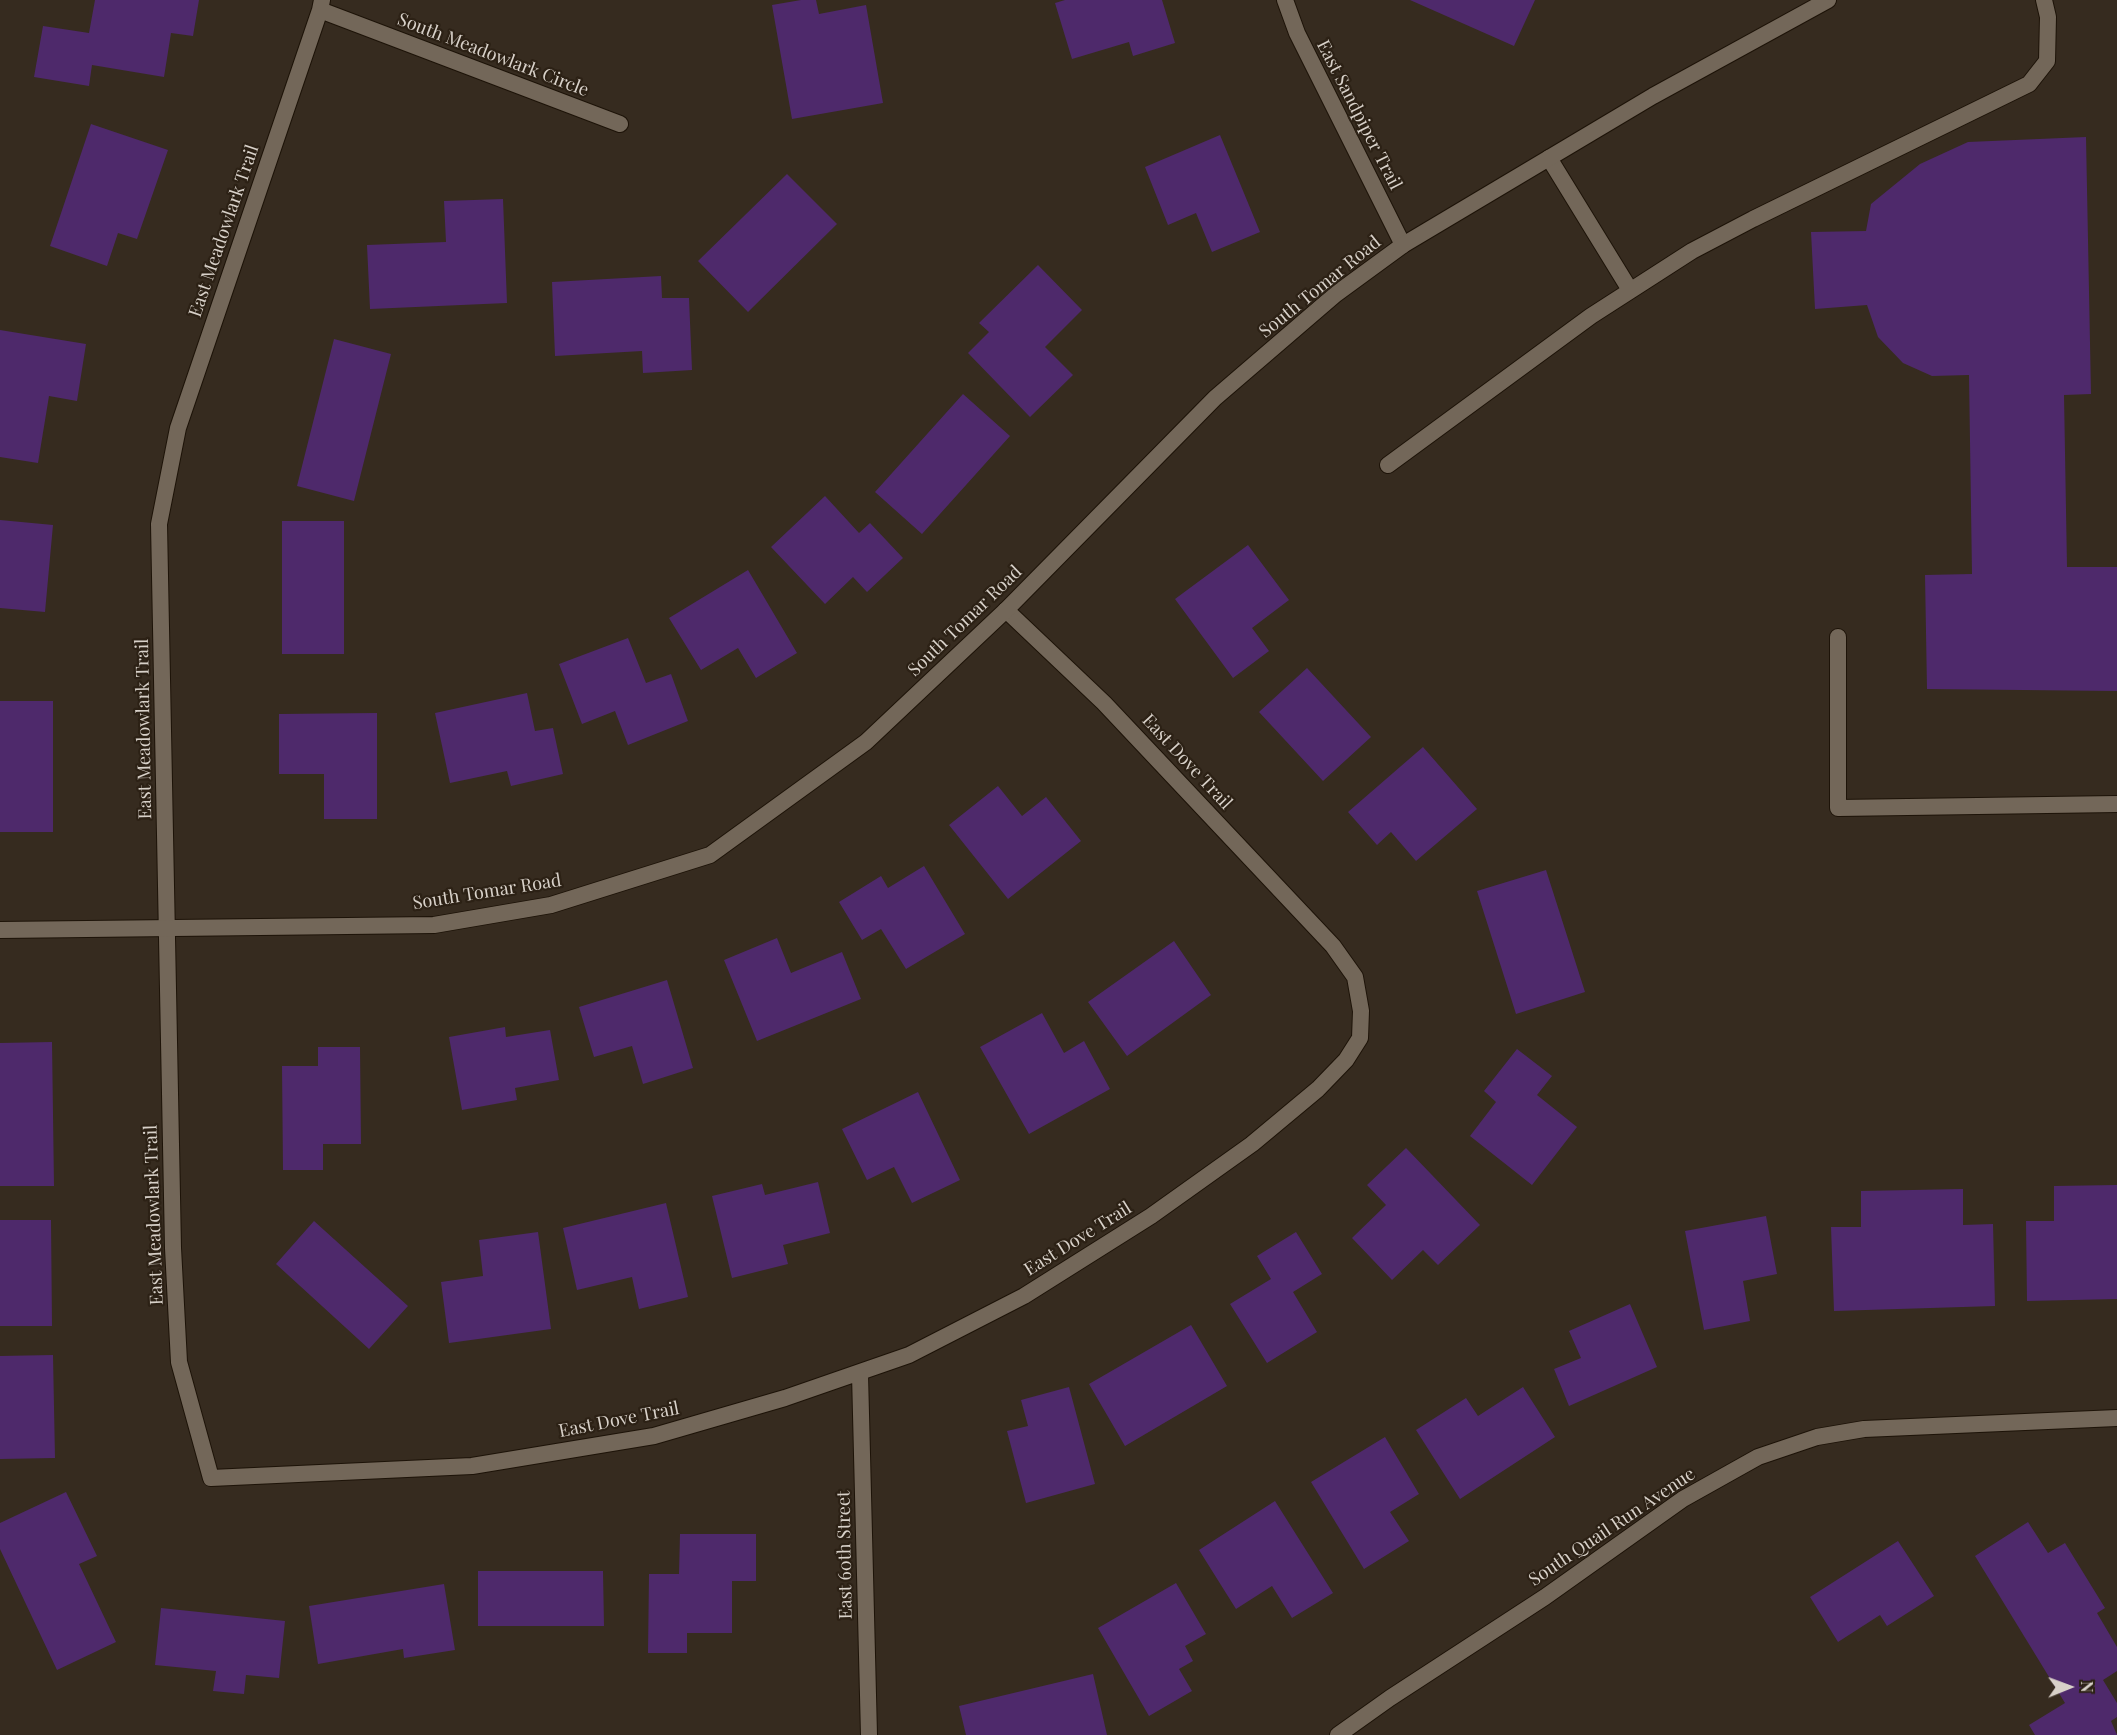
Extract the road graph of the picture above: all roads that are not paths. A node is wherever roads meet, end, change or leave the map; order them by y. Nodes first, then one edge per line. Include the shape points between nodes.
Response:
1 (1285, 0) edge
2 (1828, 0) edge
3 (2044, 0) edge
4 (321, 5) edge
5 (620, 123) dead end
6 (1549, 158) junction
7 (1403, 245) junction
8 (1630, 290) junction
9 (1388, 465) dead end
10 (1006, 610) junction
11 (1838, 637) dead end
12 (2117, 804) edge
13 (168, 928) junction
14 (0, 930) edge
15 (860, 1374) junction
16 (2117, 1418) edge
17 (211, 1478) joint
18 (869, 1735) edge
19 (1338, 1735) edge

1 - 7 street, East Sandpiper Trail via 1297,33
2 - 6 street, South Tomar Road
3 - 8 street via 2048,17 2047,62 2029,84 1726,232
4 - 5 street, South Meadowlark Circle
4 - 13 street, East Meadowlark Trail via 177,428 159,524
6 - 7 street, South Tomar Road
6 - 8 street
7 - 10 street, South Tomar Road via 1336,294 1215,398
8 - 9 street
10 - 13 street, South Tomar Road via 866,742 710,855 551,905 434,925
10 - 15 street, East Dove Trail via 1104,703 1333,946 1354,977 1361,1011 1360,1038 1346,1060 1318,1089 1252,1144 1151,1216 1024,1296 909,1355
11 - 12 street via 1838,808
13 - 14 street, South Tomar Road
13 - 17 street, East Meadowlark Trail via 173,1248 179,1362
15 - 17 street, East Dove Trail via 654,1436 484,1464
15 - 18 street, East 60th Street
16 - 19 street, South Quail Run Avenue via 1864,1429 1817,1437 1758,1457 1683,1499

